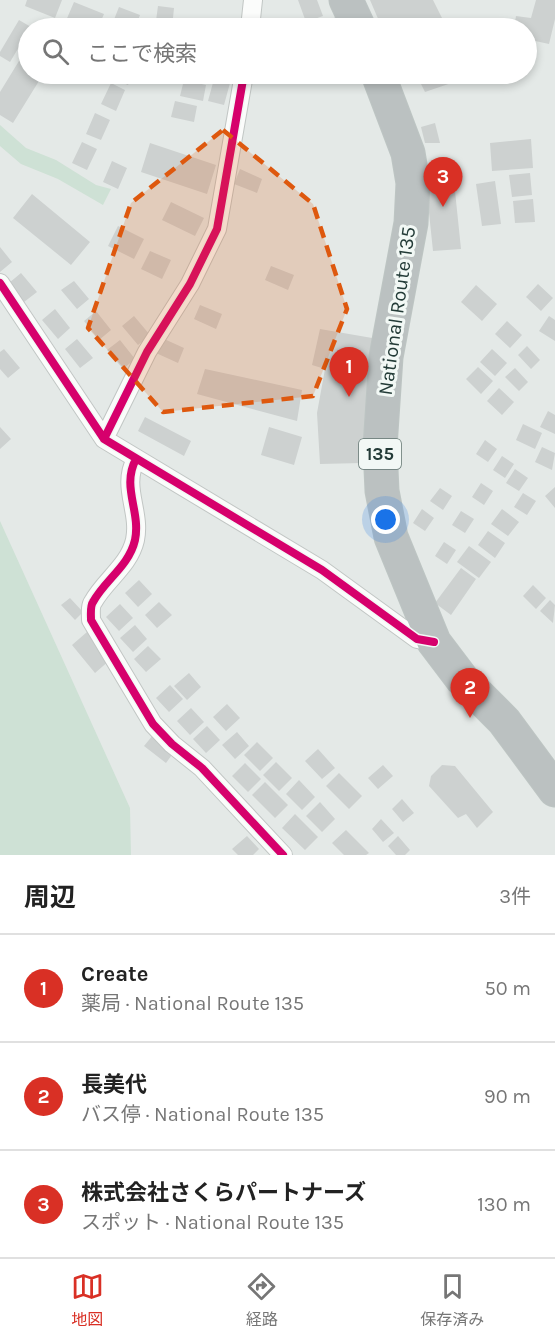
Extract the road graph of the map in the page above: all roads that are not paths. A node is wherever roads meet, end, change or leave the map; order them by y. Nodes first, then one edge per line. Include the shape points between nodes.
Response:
1 (253, 0) edge
2 (346, 0) edge
3 (251, 18) edge
4 (354, 18) edge
5 (242, 84) edge
6 (382, 84) edge
7 (0, 283) edge
8 (104, 439) junction
9 (136, 459) junction
10 (434, 642) junction
11 (555, 790) edge
12 (283, 855) edge

1 - 3 street
2 - 4 highway
5 - 8 street via 218,229 190,284 147,352
6 - 10 highway, National Route 135 / 135 via 408,153 413,183 411,223 386,357 380,447 382,491 391,537
7 - 8 street
8 - 9 street
9 - 10 street via 302,558 417,639
9 - 12 street via 129,472 137,525 135,542 125,562 92,603 91,620 153,724 202,768
10 - 11 highway, National Route 135 / 135 via 462,679 504,721

